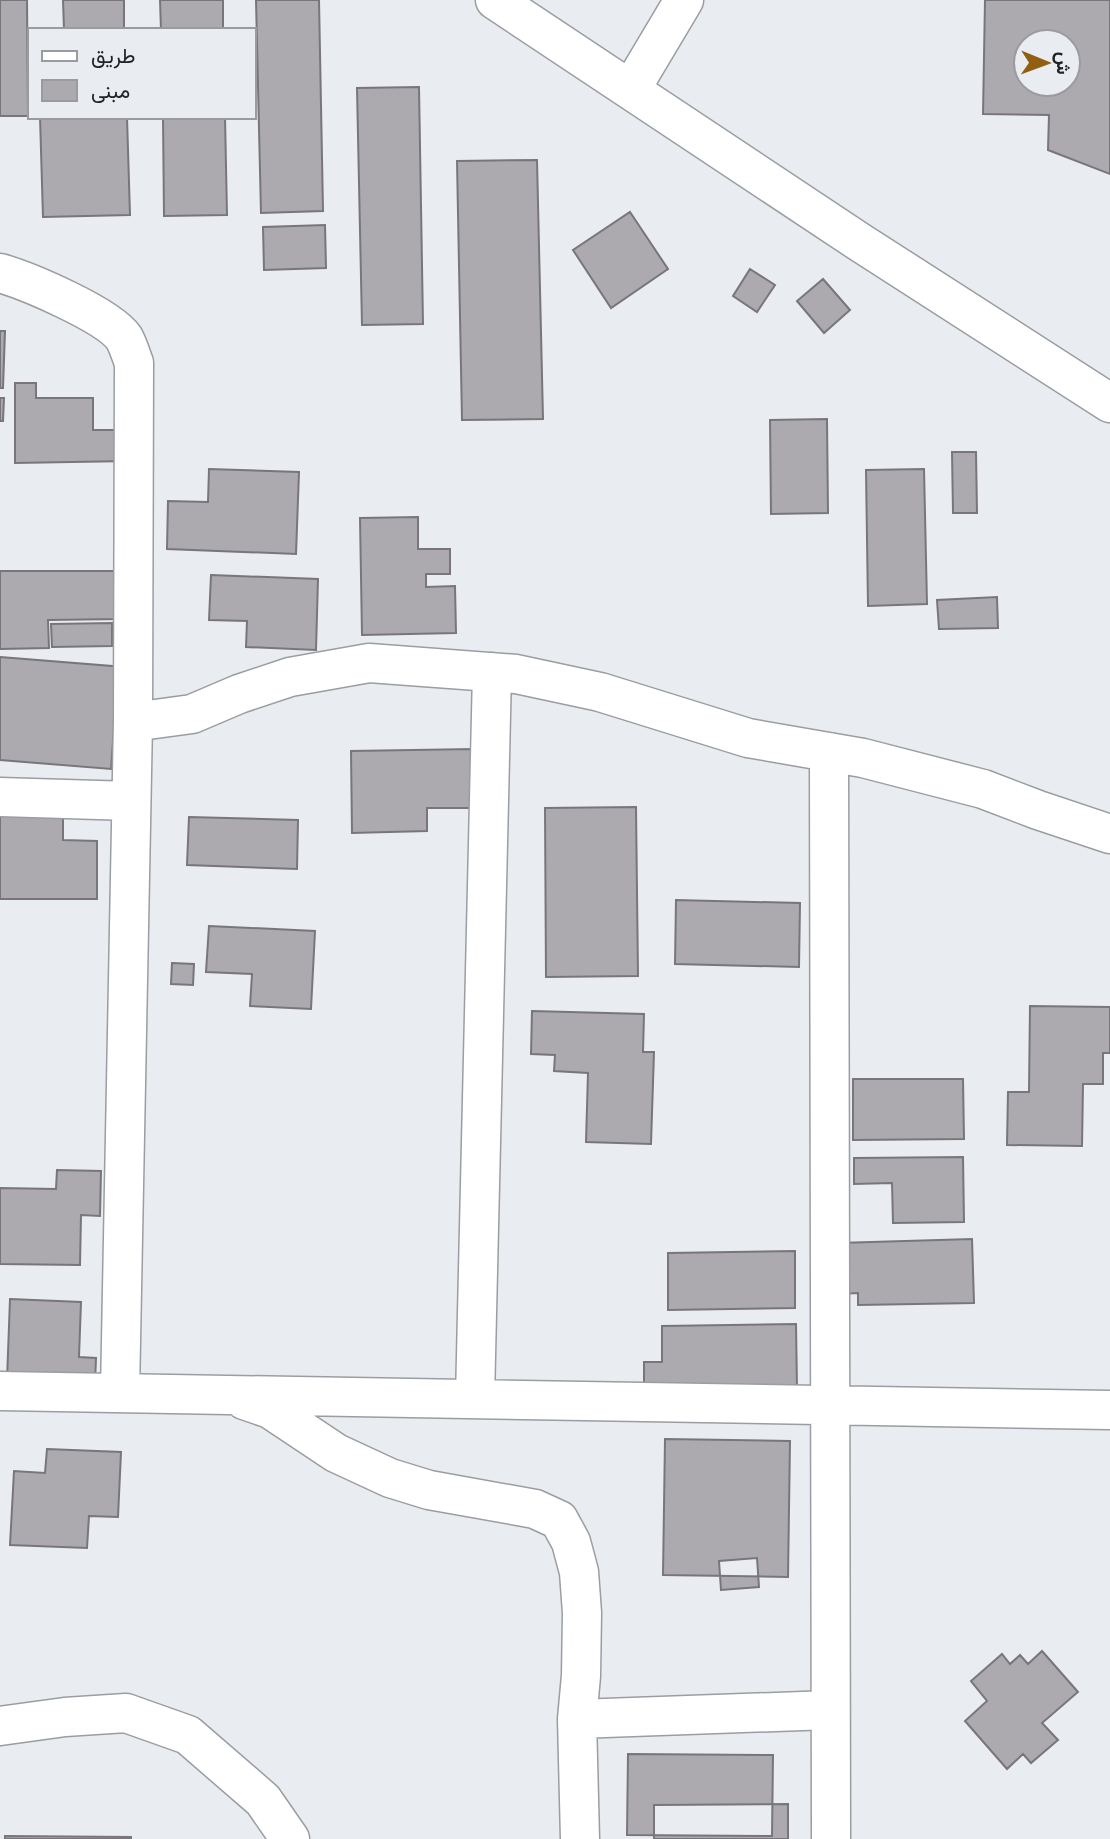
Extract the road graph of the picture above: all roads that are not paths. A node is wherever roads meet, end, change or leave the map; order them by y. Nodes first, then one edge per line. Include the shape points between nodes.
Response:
1 (495, 0) edge
2 (684, 0) edge
3 (631, 89) junction
4 (0, 273) edge
5 (1110, 403) edge
6 (492, 672) junction
7 (133, 722) junction
8 (829, 752) junction
9 (0, 797) edge
10 (131, 801) junction
11 (1110, 834) edge
12 (0, 1391) edge
13 (120, 1393) junction
14 (229, 1395) junction
15 (475, 1399) junction
16 (829, 1405) junction
17 (1110, 1409) edge
18 (830, 1710) junction
19 (577, 1719) junction
20 (0, 1726) edge
21 (290, 1839) edge
22 (580, 1839) edge
23 (831, 1839) edge

1 - 3 street
2 - 3 street
3 - 5 street
4 - 7 street via 30,282 105,320 124,338 134,363
6 - 7 street via 369,663 290,677 192,714
6 - 8 street via 600,692 748,738
6 - 15 street
7 - 10 street
8 - 11 street via 983,789
8 - 16 street
9 - 10 street
10 - 13 street
12 - 13 street
13 - 14 street
14 - 15 street
14 - 19 street via 270,1409 336,1453 390,1478 429,1490 535,1509 559,1520 579,1572
15 - 16 street
16 - 17 street
16 - 18 street
18 - 19 street
18 - 23 street
19 - 22 street
20 - 21 street via 126,1713 188,1735 263,1800

